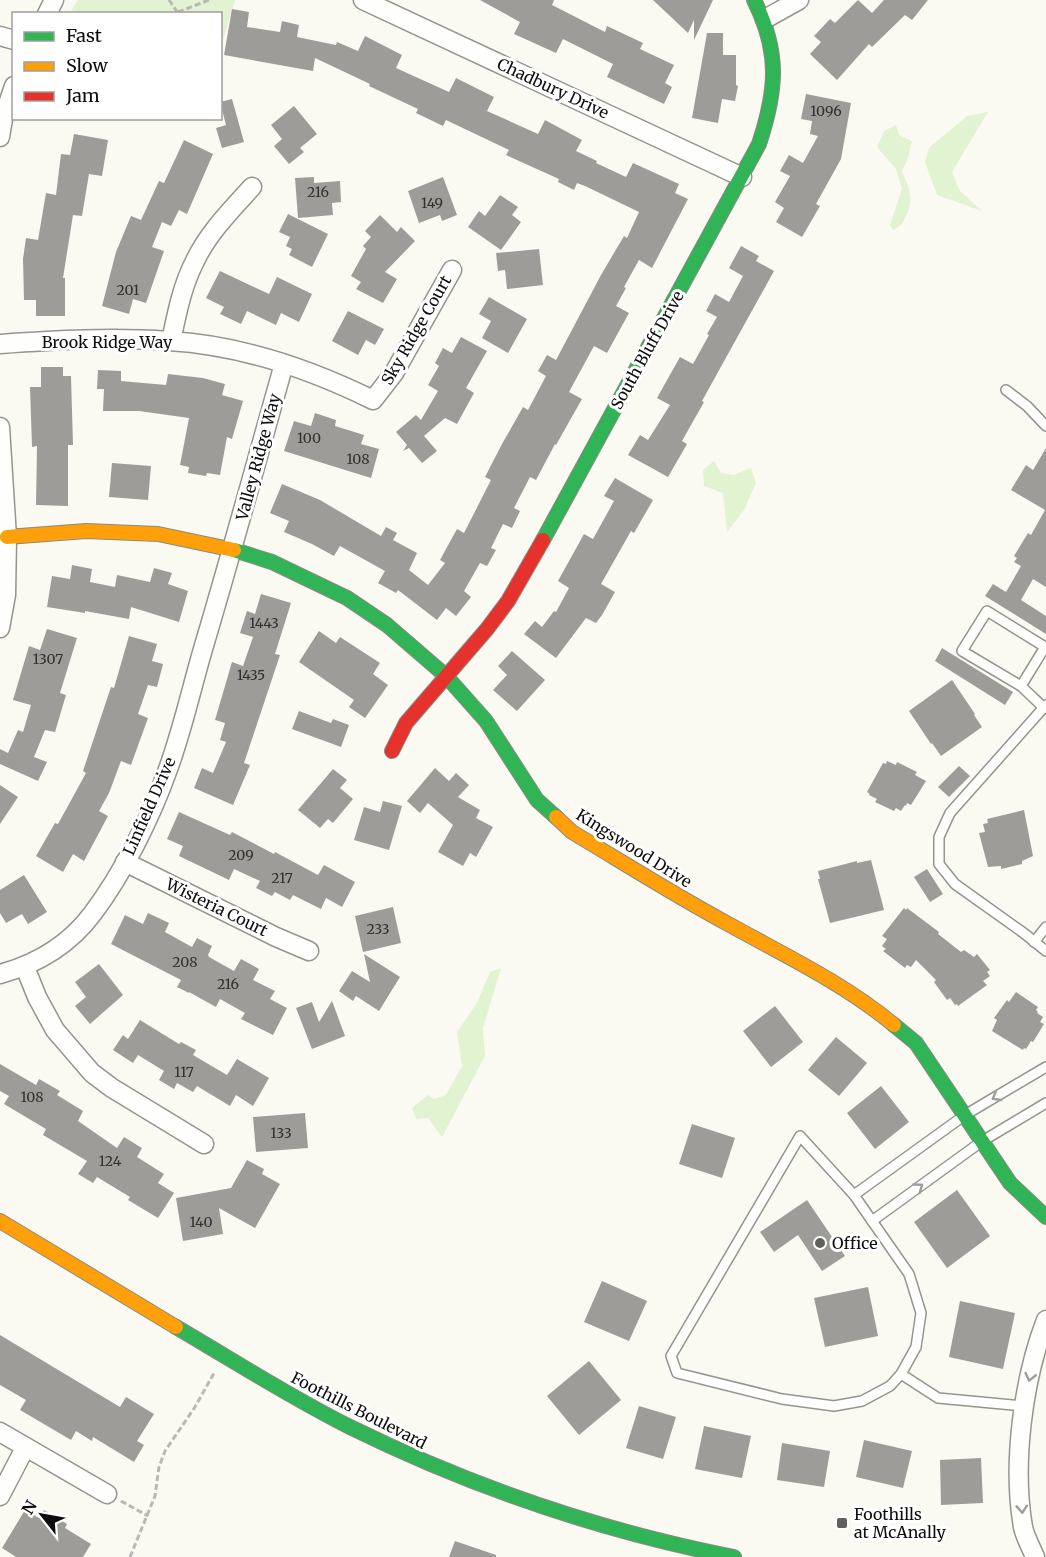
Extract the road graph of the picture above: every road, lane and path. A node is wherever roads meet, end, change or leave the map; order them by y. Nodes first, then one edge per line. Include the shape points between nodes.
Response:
1 (209, 0) edge
2 (363, 0) edge
3 (754, 0) edge
4 (799, 0) edge
5 (180, 12) edge
6 (765, 19) junction
7 (12, 92) edge
8 (0, 137) edge
9 (742, 177) junction
10 (252, 187) dead end
11 (452, 270) dead end
12 (171, 341) junction
13 (0, 344) edge
14 (284, 364) junction
15 (1006, 390) dead end
16 (1046, 426) edge
17 (0, 427) edge
18 (7, 537) junction
19 (232, 549) junction
20 (0, 628) edge
21 (446, 676) junction
22 (1021, 686) junction
23 (1045, 707) edge
24 (392, 751) dead end
25 (125, 862) junction
26 (1046, 927) edge
27 (1034, 942) junction
28 (309, 951) dead end
29 (1046, 951) edge
30 (25, 967) junction
31 (0, 974) edge
32 (1046, 1067) edge
33 (1046, 1103) edge
34 (965, 1115) junction
35 (981, 1142) junction
36 (204, 1144) dead end
37 (855, 1195) junction
38 (1046, 1216) edge
39 (0, 1221) edge
40 (872, 1221) junction
41 (1046, 1320) edge
42 (224, 1356) junction
43 (901, 1374) junction
44 (1023, 1406) junction
45 (0, 1432) edge
46 (26, 1448) junction
47 (107, 1494) joint
48 (0, 1496) edge
49 (148, 1516) junction
50 (701, 1554) edge
51 (130, 1557) edge
52 (734, 1557) edge
53 (1035, 1557) edge

1 - 5 path
2 - 9 street, Chadbury Drive
3 - 6 street, South Bluff Drive
4 - 6 street
6 - 9 street, South Bluff Drive via 773,54 775,90 759,144
7 - 8 street
9 - 21 street, South Bluff Drive via 527,570 487,629
10 - 12 street via 195,259 181,293
11 - 14 street, Sky Ridge Court via 394,373 373,400
12 - 13 street, Brook Ridge Way via 108,338
12 - 14 street, Brook Ridge Way
14 - 19 street, Valley Ridge Way
15 - 16 lane
17 - 18 street
18 - 19 street, Kingswood Drive via 86,531 158,534
18 - 20 street via 6,595
19 - 21 street, Kingswood Drive via 272,562 347,598 387,625
19 - 25 street, Linfield Drive via 167,772
21 - 24 street, South Bluff Drive via 406,723
21 - 34 street, Kingswood Drive via 486,722 537,800 572,832 875,1009 916,1043
22 - 22 lane via 962,651 987,611 1045,647
22 - 23 lane
23 - 27 lane via 950,813 939,837 939,864 955,884
25 - 28 street, Wisteria Court
25 - 30 street, Linfield Drive via 93,914 73,935
26 - 27 lane
27 - 29 lane
30 - 31 street, Linfield Drive
30 - 36 street via 55,1030 92,1073
32 -> 34 lane
33 - 35 lane
34 - 35 street, Kingswood Drive
34 - 37 lane
35 - 38 street, Kingswood Drive via 1010,1183
40 -> 35 lane
37 - 40 lane
37 - 43 lane via 800,1136 670,1356 677,1373 782,1399 834,1406 862,1401 890,1386
39 - 42 street, Foothills Boulevard
40 - 43 lane via 909,1274 921,1313 916,1347
41 -> 44 street
42 - 49 path via 165,1451
42 - 50 street, Foothills Boulevard via 304,1403 419,1460 588,1521
43 - 44 lane via 938,1398
44 -> 53 street via 1018,1459 1022,1516
45 - 46 street
46 - 47 street
46 - 48 street
47 - 49 path
49 - 51 path
50 - 52 street, Foothills Boulevard

